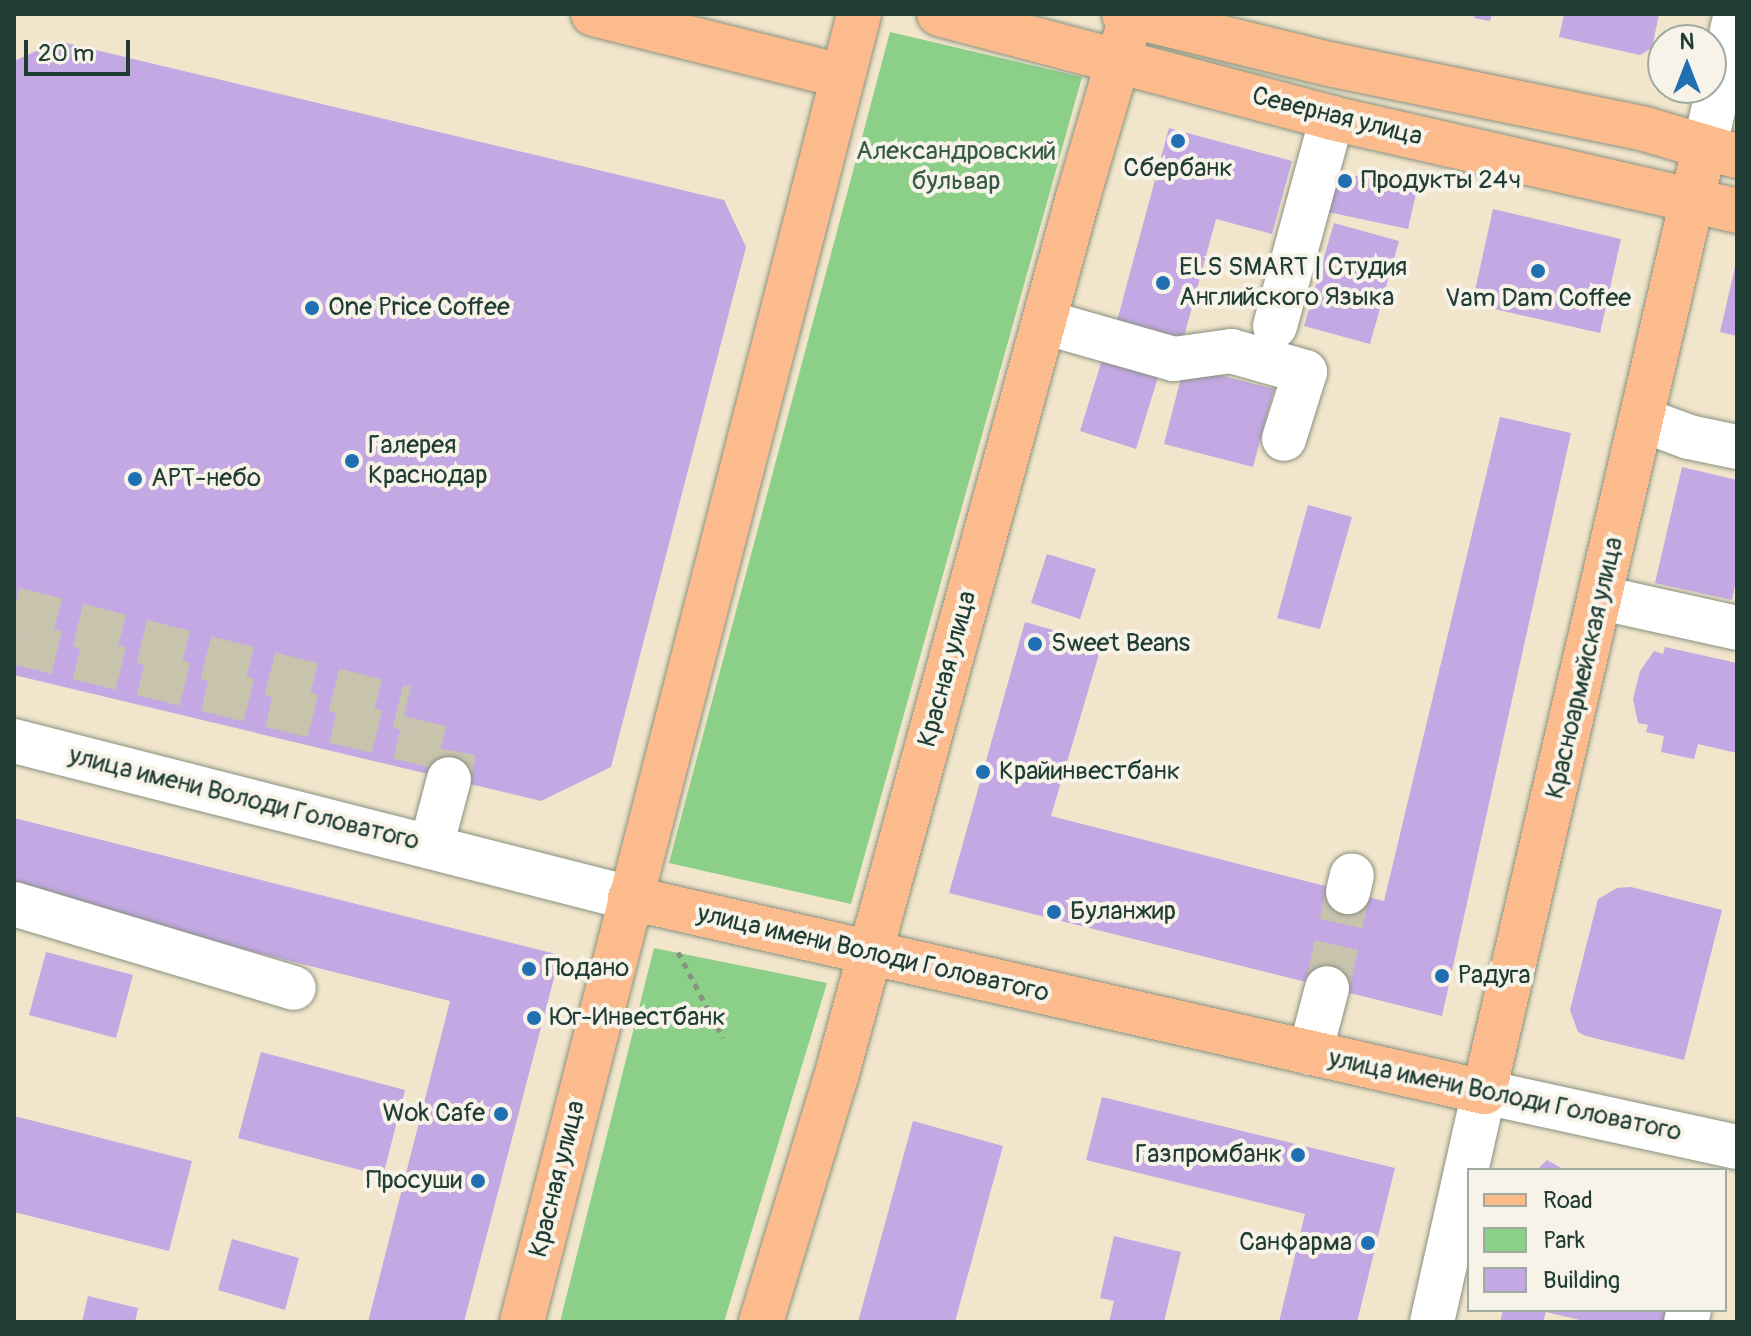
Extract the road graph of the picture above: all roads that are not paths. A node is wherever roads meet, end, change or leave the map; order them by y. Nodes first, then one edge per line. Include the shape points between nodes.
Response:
1 (593, 14) edge
2 (859, 14) edge
3 (939, 14) edge
4 (1736, 14) edge
5 (1129, 15) edge
6 (1118, 59) junction
7 (842, 76) junction
8 (1332, 118) junction
9 (1721, 152) edge
10 (1691, 201) junction
11 (1737, 211) edge
12 (1044, 322) junction
13 (1275, 326) dead end
14 (1643, 420) junction
15 (1284, 439) dead end
16 (1737, 447) edge
17 (1602, 598) junction
18 (1737, 628) edge
19 (14, 741) edge
20 (449, 779) tunnel mouth
21 (431, 847) junction
22 (630, 898) junction
23 (14, 904) edge
24 (870, 954) junction
25 (294, 988) dead end
26 (1327, 988) tunnel mouth
27 (1310, 1053) junction
28 (1484, 1092) junction
29 (1731, 1154) edge
30 (522, 1322) edge
31 (761, 1322) edge
32 (1432, 1322) edge

1 - 7 main road
2 - 7 main road, Красная улица
3 - 6 main road, Северная улица
4 - 9 street, Красноармейская улица
5 - 6 main road, Красная улица
5 - 9 main road, Северная улица via 1334,65 1645,129
6 - 8 main road, Северная улица
6 - 12 main road, Красная улица
7 - 22 main road, Красная улица
8 - 10 main road, Северная улица
8 - 13 street
9 - 10 main road, Красноармейская улица
10 - 11 main road, Северная улица
10 - 14 main road, Красноармейская улица
12 - 15 street via 1174,359 1231,351 1305,372
12 - 24 main road, Красная улица
14 - 16 street
14 - 17 main road, Красноармейская улица
17 - 18 street
17 - 28 main road, Красноармейская улица
19 - 21 street, улица имени Володи Головатого
20 - 21 street
21 - 22 street, улица имени Володи Головатого
22 - 24 main road, улица имени Володи Головатого
22 - 30 main road, Красная улица
23 - 25 street
24 - 27 main road, улица имени Володи Головатого
24 - 31 main road, Красная улица
26 - 27 street
27 - 28 main road, улица имени Володи Головатого
28 - 29 street, улица имени Володи Головатого
28 - 32 street, Красноармейская улица

